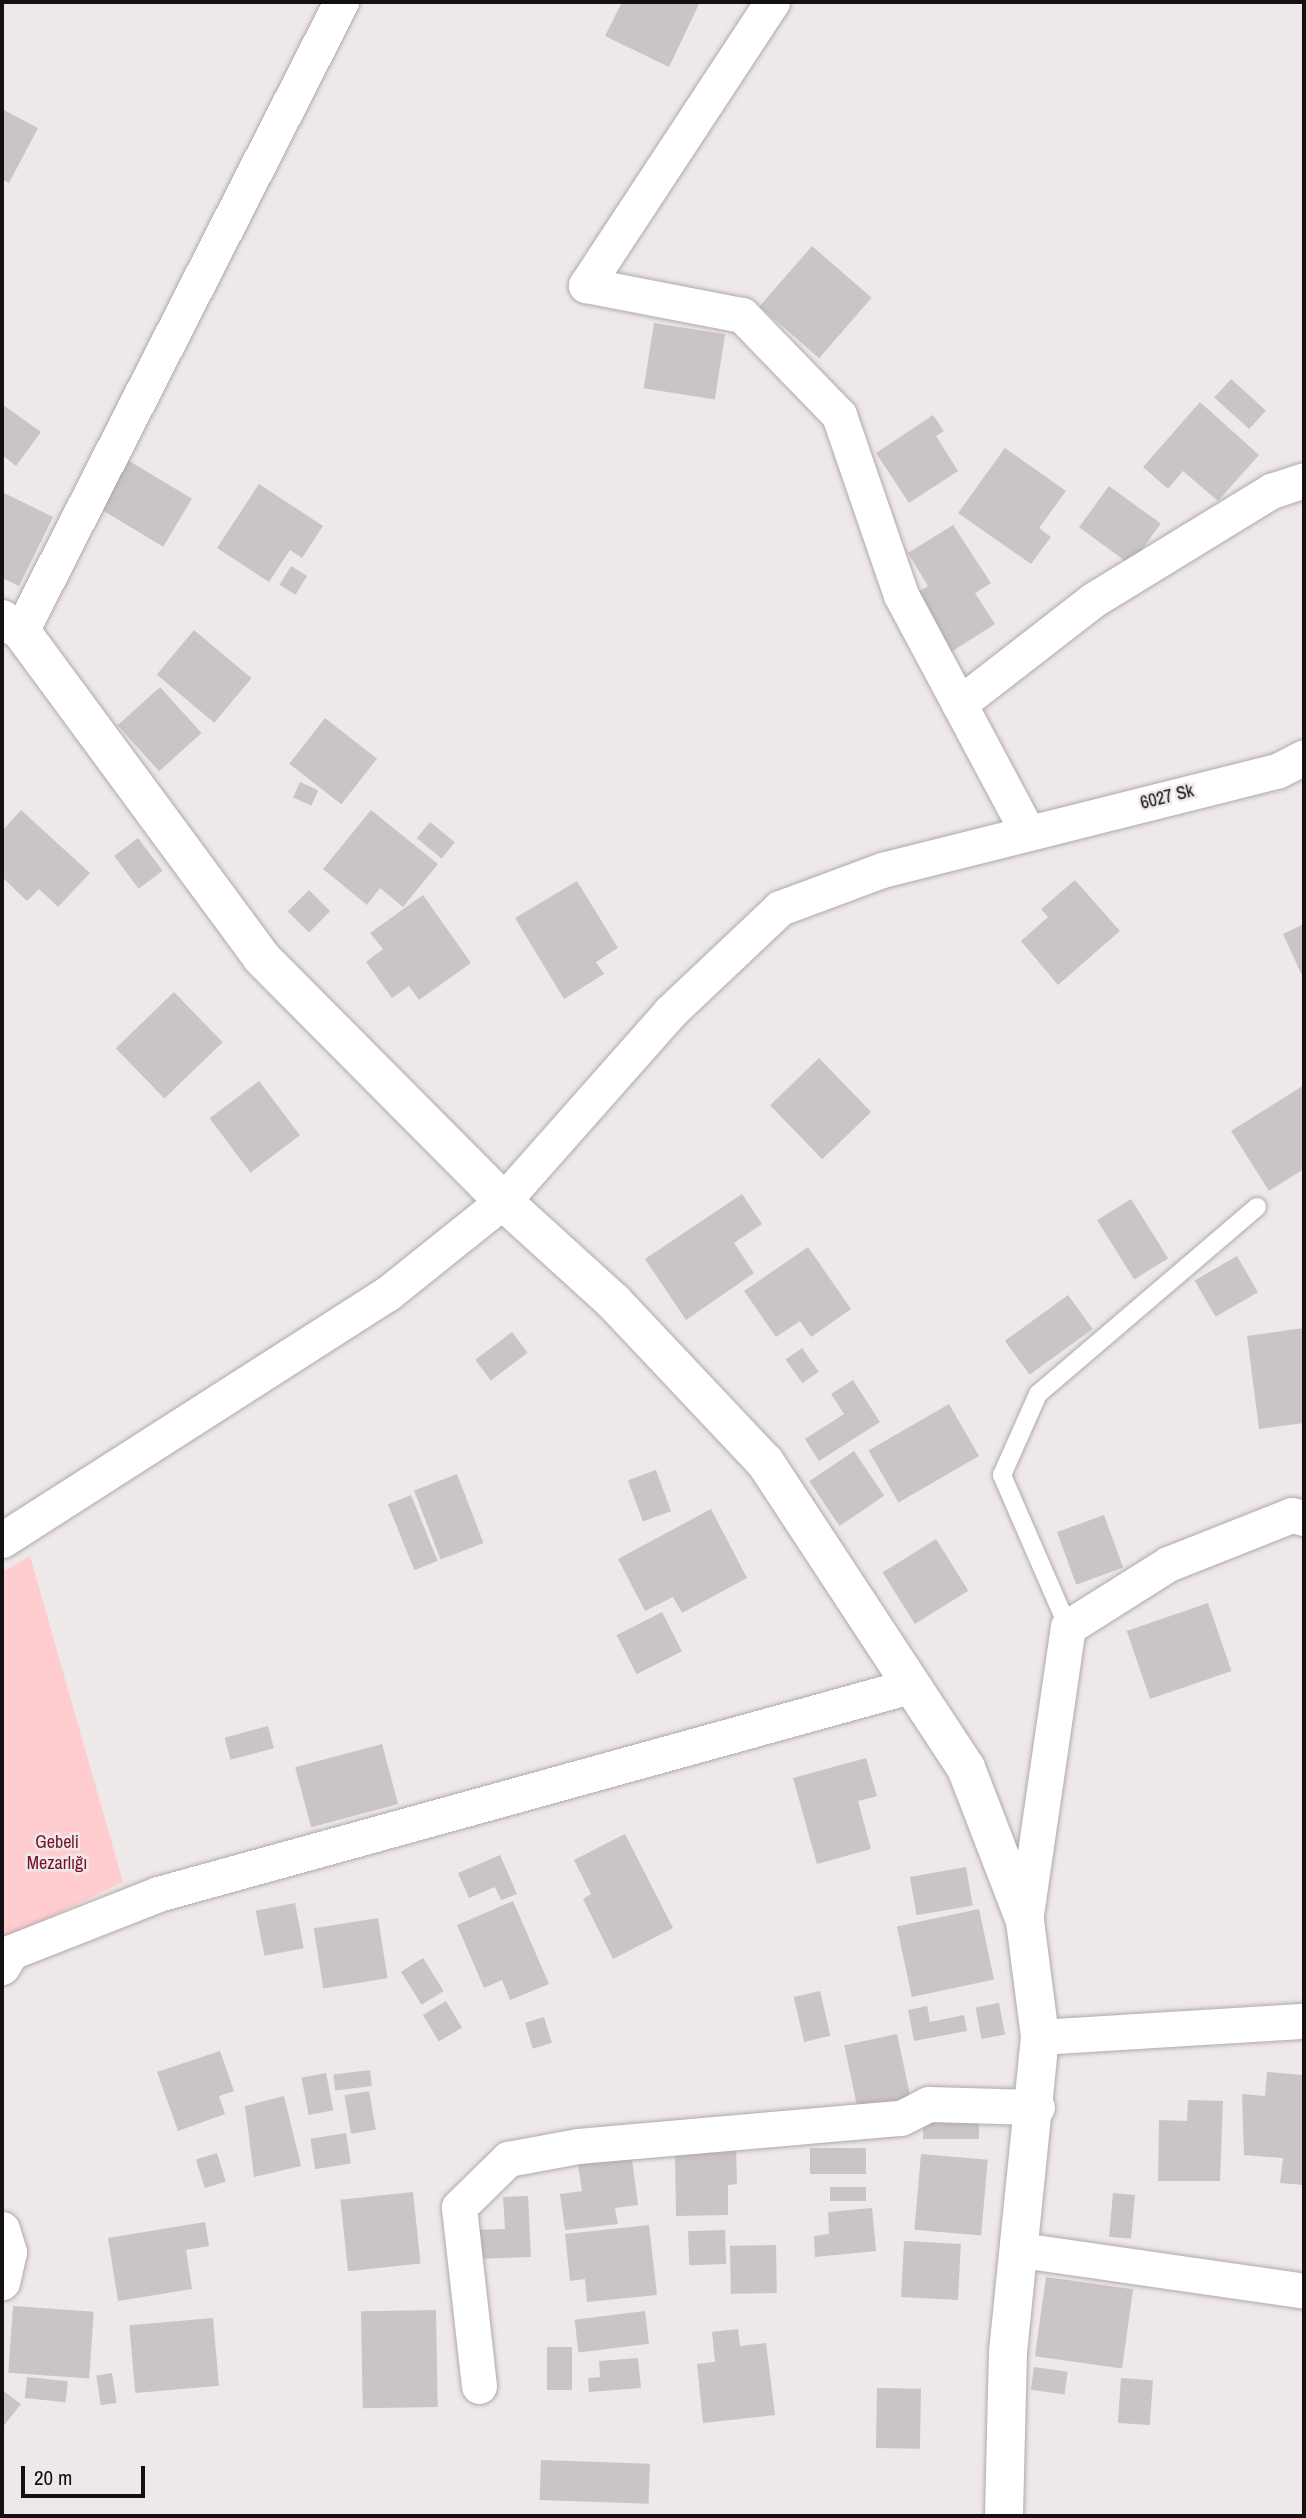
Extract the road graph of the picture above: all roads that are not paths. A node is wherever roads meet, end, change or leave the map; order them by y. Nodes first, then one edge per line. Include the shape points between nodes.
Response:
1 (341, 2) edge
2 (772, 2) edge
3 (1304, 480) edge
4 (11, 625) edge
5 (959, 704) junction
6 (1304, 757) edge
7 (1027, 831) junction
8 (503, 1201) junction
9 (1257, 1207) dead end
10 (1304, 1518) edge
11 (2, 1540) edge
12 (1068, 1627) junction
13 (911, 1686) junction
14 (1025, 1921) junction
15 (2, 1966) edge
16 (1304, 2021) edge
17 (1040, 2037) junction
18 (1037, 2108) junction
19 (2, 2228) edge
20 (1021, 2250) junction
21 (2, 2282) edge
22 (1304, 2291) edge
23 (479, 2386) dead end
24 (1004, 2516) edge

1 - 4 street
2 - 5 street via 586,285 742,315 839,415 901,595
3 - 5 street via 1271,491 1093,600
4 - 8 street via 261,957
5 - 7 street
6 - 7 street, 6027 Sk via 1276,771
7 - 8 street, 6027 Sk via 882,870 780,908 670,1012
8 - 11 street, 6027 Sk via 387,1294
8 - 13 street via 614,1302 765,1462
9 - 12 lane via 1038,1394 1033,1405 1002,1475
10 - 12 street via 1292,1516 1168,1564
12 - 14 street
13 - 14 street via 965,1768
13 - 15 street via 158,1894 11,1952
14 - 17 street
16 - 17 street
17 - 18 street
18 - 20 street
18 - 23 street via 928,2104 901,2118 578,2146 508,2159 460,2207
19 - 21 street via 9,2252
20 - 22 street
20 - 24 street via 1007,2351

